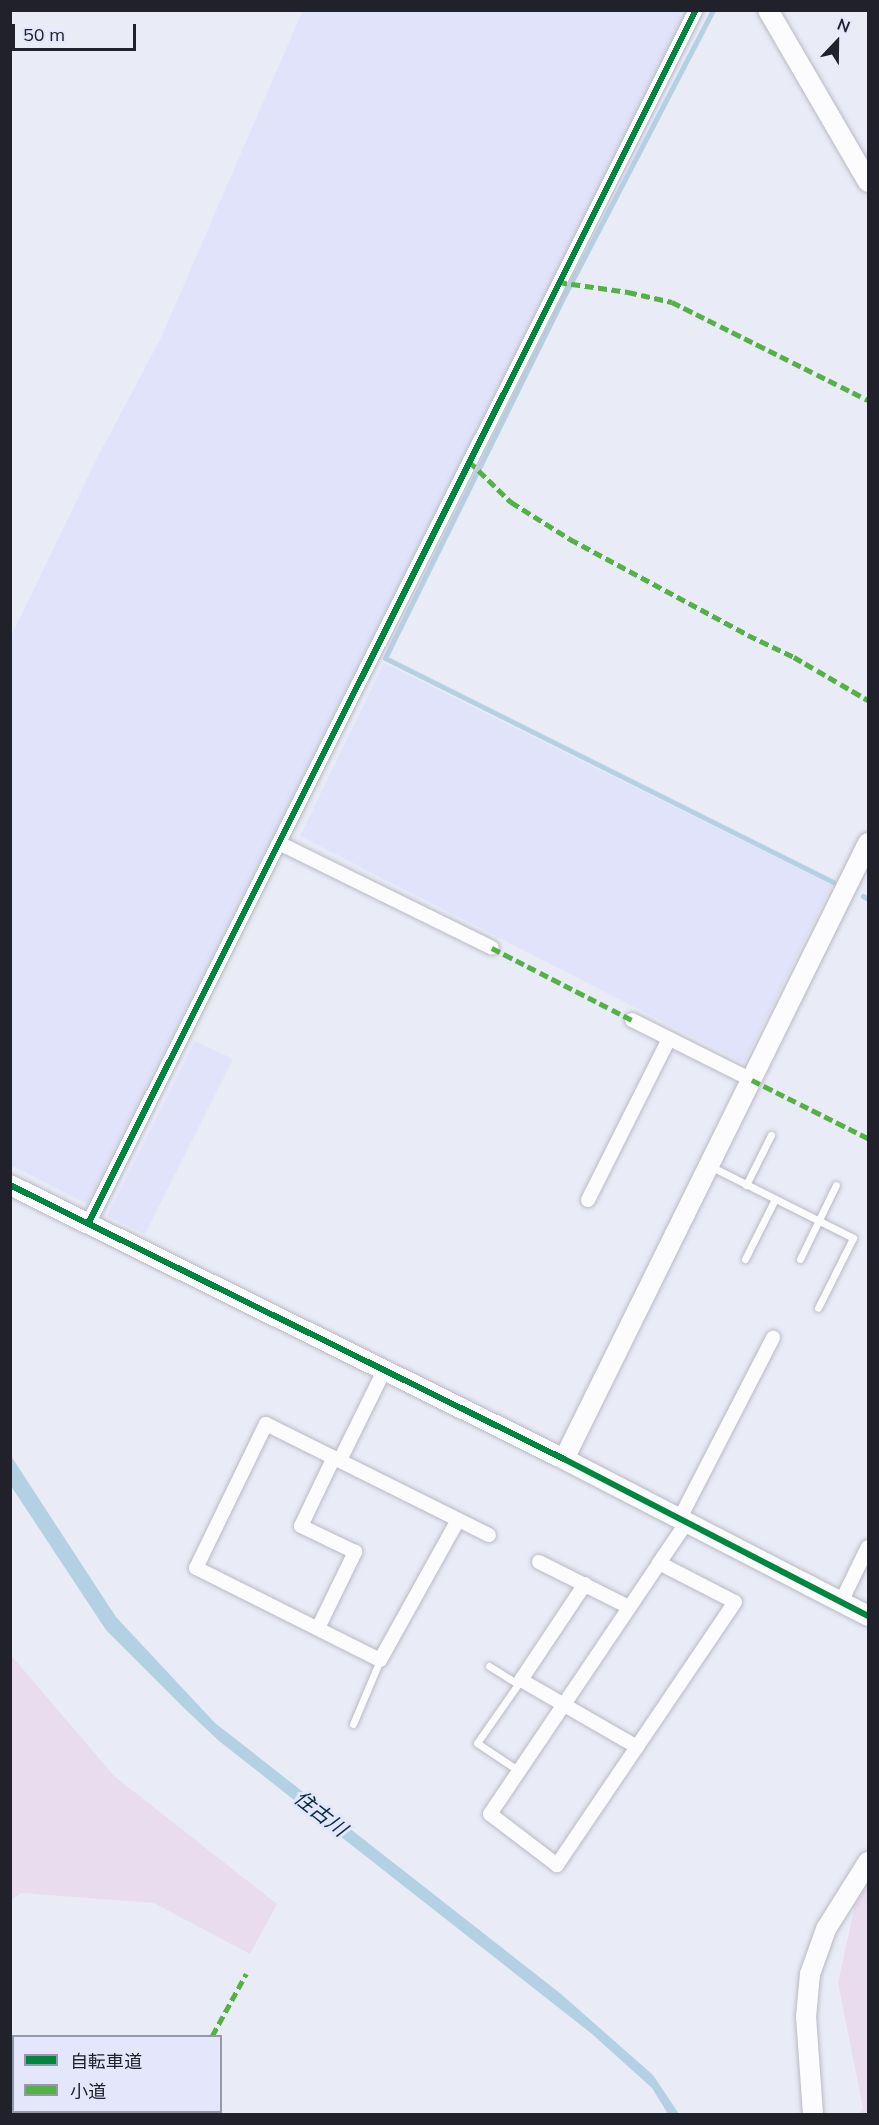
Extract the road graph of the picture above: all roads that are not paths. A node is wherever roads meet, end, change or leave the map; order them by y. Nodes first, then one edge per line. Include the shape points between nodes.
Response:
1 (696, 10) edge
2 (768, 10) edge
3 (868, 182) edge
4 (279, 843) junction
5 (868, 843) edge
6 (492, 948) dead end
7 (632, 1020) dead end
8 (669, 1039) junction
9 (752, 1080) junction
10 (771, 1135) dead end
11 (709, 1166) junction
12 (10, 1185) edge
13 (746, 1185) junction
14 (836, 1185) dead end
15 (775, 1199) junction
16 (588, 1200) dead end
17 (819, 1221) junction
18 (89, 1222) junction
19 (745, 1259) dead end
20 (800, 1259) dead end
21 (818, 1308) dead end
22 (773, 1338) dead end
23 (384, 1371) junction
24 (337, 1459) junction
25 (564, 1459) junction
26 (458, 1520) junction
27 (683, 1520) junction
28 (489, 1535) dead end
29 (868, 1547) edge
30 (539, 1562) dead end
31 (659, 1563) junction
32 (585, 1584) junction
33 (841, 1602) junction
34 (629, 1607) junction
35 (868, 1616) edge
36 (318, 1629) junction
37 (380, 1660) junction
38 (489, 1666) dead end
39 (519, 1682) junction
40 (564, 1704) junction
41 (352, 1724) dead end
42 (637, 1747) junction
43 (519, 1771) junction
44 (868, 1862) edge
45 (813, 2115) edge

1 - 4 street
2 - 3 street
4 - 6 street
4 - 18 street
5 - 9 street
7 - 8 street
8 - 9 street
8 - 16 street
9 - 11 street
10 - 13 lane
11 - 13 lane
11 - 25 street
12 - 18 street
13 - 15 lane
14 - 17 lane
15 - 17 lane
15 - 19 lane
17 - 20 lane
17 - 21 lane via 853,1239
18 - 23 street
22 - 27 street
23 - 24 street
23 - 25 street
24 - 26 street
24 - 36 street via 301,1526 355,1552
24 - 36 street via 266,1424 196,1568
25 - 27 street
26 - 28 street
26 - 37 street
27 - 31 street
27 - 33 street
29 - 33 street
30 - 32 street
31 - 34 street
31 - 42 street via 735,1602
32 - 34 street
32 - 39 street
33 - 35 street
34 - 40 street
36 - 37 street
37 - 41 lane
38 - 39 lane
39 - 40 street
39 - 43 lane via 477,1743
40 - 42 street
40 - 43 street
42 - 43 street via 557,1865 490,1814
44 - 45 street via 826,1929 810,1974 806,2017

